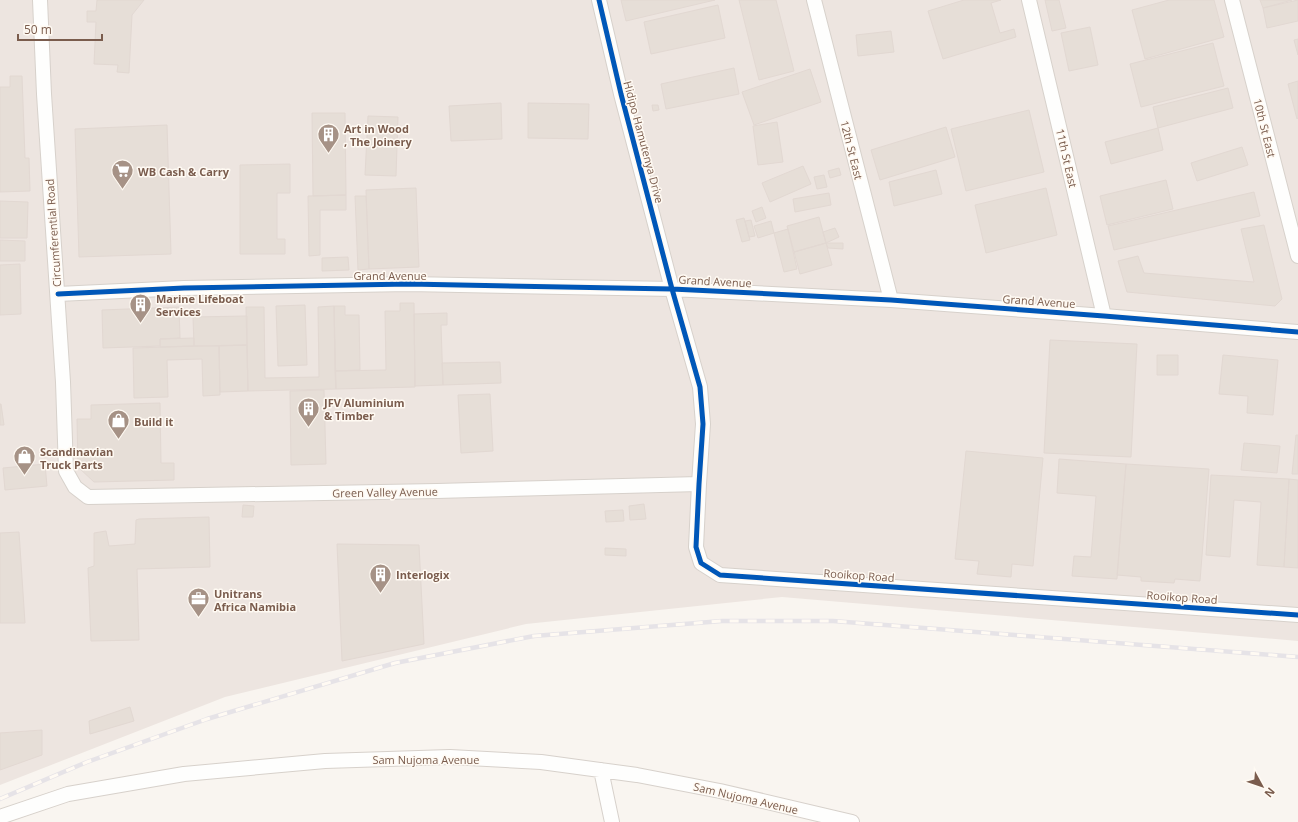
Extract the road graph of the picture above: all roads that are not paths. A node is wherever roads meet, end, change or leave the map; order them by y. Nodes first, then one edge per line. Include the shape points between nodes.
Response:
1 (40, 0) edge
2 (599, 0) edge
3 (814, 0) edge
4 (1029, 0) edge
5 (1232, 0) edge
6 (1298, 256) edge
7 (672, 289) junction
8 (58, 294) junction
9 (891, 300) junction
10 (1104, 316) junction
11 (1298, 332) edge
12 (698, 484) junction
13 (75, 488) joint
14 (1298, 615) edge
15 (601, 770) junction
16 (0, 817) edge
17 (612, 822) edge
18 (852, 822) edge

1 - 8 street, Circumferential Road
2 - 7 street, Hidipo Hamutenya Drive via 620,94
3 - 9 street, 12th St East
4 - 10 street, 11th St East
5 - 6 street, 10th St East
7 - 8 street, Grand Avenue via 409,284 184,288
7 - 9 street, Grand Avenue
7 - 12 street, Rooikop Road via 700,387 703,424
8 - 13 street, Circumferential Road via 66,471
9 - 10 street, Grand Avenue
10 - 11 street, Grand Avenue
12 - 13 street, Green Valley Avenue via 88,497
12 - 14 street, Rooikop Road via 696,547 701,563 720,575
15 - 16 street, Sam Nujoma Avenue via 541,762 450,757 325,761 184,774 95,789 68,794
15 - 17 street
15 - 18 street, Sam Nujoma Avenue via 720,791

